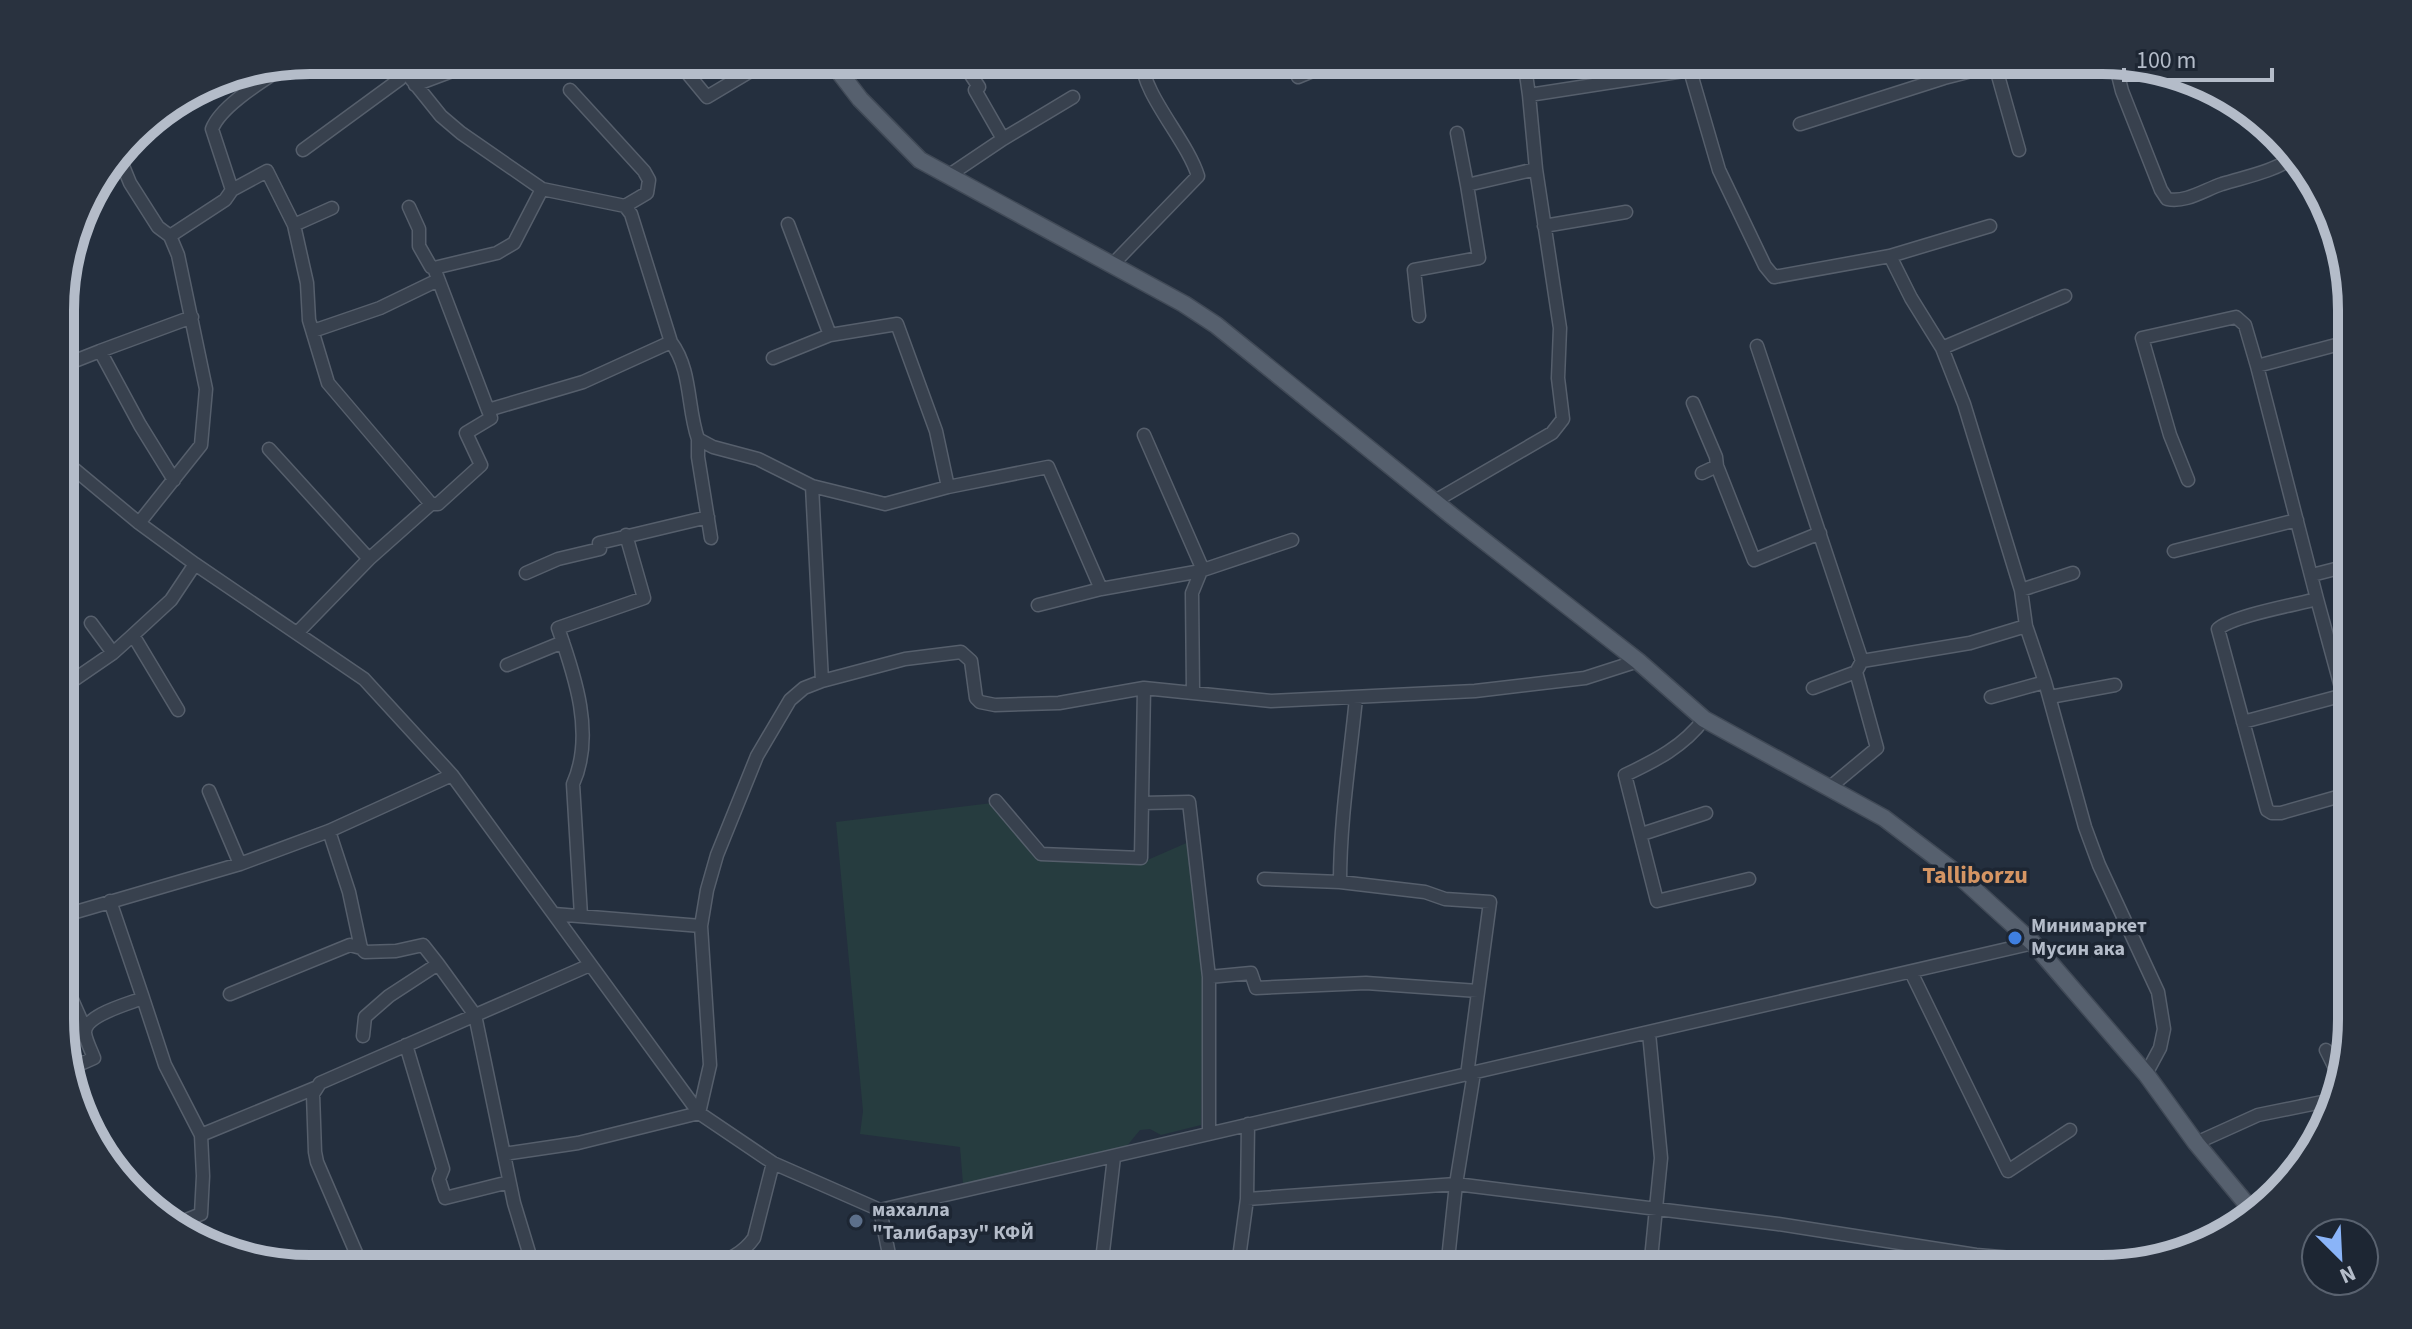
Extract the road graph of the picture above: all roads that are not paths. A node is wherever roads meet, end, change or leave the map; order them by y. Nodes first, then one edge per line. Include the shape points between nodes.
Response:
1 (402, 74) edge
2 (405, 74) edge
3 (444, 74) edge
4 (688, 74) dead end
5 (746, 74) edge
6 (841, 74) edge
7 (970, 74) edge
8 (1145, 74) edge
9 (1305, 74) edge
10 (1526, 74) edge
11 (1641, 74) edge
12 (1692, 74) edge
13 (1942, 74) edge
14 (1960, 74) edge
15 (1998, 74) edge
16 (2118, 75) edge
17 (1298, 77) dead end
18 (267, 78) edge
19 (1944, 78) junction
20 (415, 85) junction
21 (570, 90) dead end
22 (1529, 95) junction
23 (1073, 97) dead end
24 (1800, 124) dead end
25 (1457, 133) dead end
26 (1003, 139) junction
27 (303, 150) dead end
28 (2019, 150) dead end
29 (2286, 163) edge
30 (123, 166) edge
31 (1536, 169) junction
32 (948, 176) junction
33 (1467, 185) junction
34 (542, 189) junction
35 (232, 190) junction
36 (625, 206) junction
37 (409, 207) dead end
38 (332, 208) dead end
39 (1626, 212) dead end
40 (788, 224) dead end
41 (294, 225) junction
42 (1544, 226) junction
43 (1990, 226) dead end
44 (170, 236) junction
45 (1890, 256) junction
46 (1112, 265) junction
47 (436, 274) junction
48 (2065, 296) dead end
49 (1419, 316) dead end
50 (192, 317) junction
51 (313, 331) junction
52 (830, 335) junction
53 (671, 342) junction
54 (2338, 344) edge
55 (1757, 346) dead end
56 (1942, 348) junction
57 (100, 351) junction
58 (773, 358) dead end
59 (75, 361) edge
60 (2257, 366) junction
61 (1693, 403) dead end
62 (488, 410) junction
63 (1144, 435) dead end
64 (698, 439) junction
65 (269, 449) dead end
66 (1717, 466) junction
67 (75, 470) edge
68 (1702, 473) dead end
69 (174, 480) junction
70 (2188, 480) dead end
71 (812, 486) junction
72 (948, 487) junction
73 (1435, 501) junction
74 (431, 504) junction
75 (708, 517) junction
76 (2297, 520) junction
77 (139, 523) junction
78 (1820, 533) junction
79 (626, 535) junction
80 (711, 538) dead end
81 (1292, 540) dead end
82 (2174, 551) dead end
83 (369, 559) junction
84 (195, 564) junction
85 (2338, 568) edge
86 (1202, 571) junction
87 (526, 573) dead end
88 (2073, 573) dead end
89 (2312, 575) junction
90 (1101, 589) junction
91 (2021, 590) junction
92 (2317, 599) junction
93 (1038, 605) dead end
94 (91, 623) dead end
95 (2026, 626) junction
96 (297, 633) junction
97 (133, 635) junction
98 (563, 642) junction
99 (113, 653) junction
100 (1638, 661) junction
101 (507, 665) dead end
102 (2338, 665) edge
103 (1859, 666) junction
104 (74, 679) edge
105 (822, 681) junction
106 (2045, 682) junction
107 (2115, 685) dead end
108 (1144, 688) junction
109 (1813, 688) dead end
110 (1193, 691) junction
111 (2338, 692) edge
112 (1991, 697) dead end
113 (2050, 697) junction
114 (1356, 698) junction
115 (178, 710) dead end
116 (1704, 719) junction
117 (2243, 722) junction
118 (452, 775) junction
119 (1829, 788) junction
120 (209, 791) dead end
121 (2338, 797) edge
122 (996, 801) dead end
123 (1143, 803) junction
124 (1706, 813) dead end
125 (329, 831) junction
126 (1642, 834) junction
127 (240, 864) junction
128 (1264, 879) dead end
129 (1749, 879) dead end
130 (1340, 882) junction
131 (110, 901) junction
132 (74, 912) edge
133 (554, 914) junction
134 (581, 916) junction
135 (701, 926) junction
136 (2033, 943) junction
137 (361, 948) junction
138 (438, 964) junction
139 (590, 965) junction
140 (1911, 972) junction
141 (1209, 977) junction
142 (1478, 991) junction
143 (230, 994) dead end
144 (143, 998) junction
145 (74, 1004) edge
146 (475, 1015) junction
147 (85, 1029) junction
148 (1649, 1033) junction
149 (363, 1036) dead end
150 (406, 1045) junction
151 (2326, 1050) dead end
152 (2333, 1064) edge
153 (79, 1065) edge
154 (1470, 1074) junction
155 (2146, 1074) junction
156 (315, 1088) junction
157 (2322, 1102) edge
158 (699, 1113) junction
159 (1248, 1124) junction
160 (2070, 1130) dead end
161 (1209, 1133) junction
162 (201, 1135) junction
163 (2196, 1143) junction
164 (504, 1154) junction
165 (1114, 1157) junction
166 (773, 1163) junction
167 (509, 1182) junction
168 (1456, 1184) junction
169 (1247, 1199) junction
170 (2247, 1204) edge
171 (1655, 1208) junction
172 (880, 1210) junction
173 (187, 1220) edge
174 (1239, 1254) edge
175 (1449, 1254) edge
176 (1651, 1254) edge
177 (1970, 1254) edge
178 (357, 1255) edge
179 (530, 1255) edge
180 (739, 1255) edge
181 (889, 1255) edge
182 (1103, 1255) edge

1 - 27 street
2 - 20 street
3 - 20 street
4 - 5 street via 707,97
6 - 32 main road via 920,160
7 - 26 street
8 - 46 street via 1198,176
9 - 17 street
10 - 22 street
11 - 22 street
12 - 45 street via 1719,170 1774,277
13 - 19 street
14 - 19 street
15 - 28 street
16 - 29 street via 2167,199 2176,201
18 - 35 street via 215,120 212,129
19 - 24 street
20 - 34 street via 461,133
21 - 36 street via 649,180 647,193
22 - 31 street
23 - 26 street
25 - 33 street
26 - 32 street
30 - 44 street via 158,227
31 - 33 street
31 - 42 street
32 - 46 main road
33 - 49 street via 1479,258 1414,270
34 - 36 street
34 - 47 street via 514,243
35 - 41 street via 267,171
35 - 44 street
36 - 53 street
37 - 47 street via 419,229 419,246
38 - 41 street
39 - 42 street
40 - 52 street
41 - 51 street
42 - 73 street via 1560,328 1560,425
43 - 45 street
44 - 50 street
45 - 56 street
46 - 73 main road via 1216,325
47 - 51 street via 380,308
47 - 62 street
48 - 56 street
50 - 57 street
50 - 69 street via 206,389 204,423 201,445
51 - 74 street via 328,383
52 - 58 street
52 - 72 street via 897,324 936,431
53 - 62 street via 583,382
53 - 64 street via 689,390
54 - 60 street
55 - 78 street
56 - 91 street
57 - 59 street
57 - 69 street
60 - 70 street via 2245,323 2236,317 2142,338
60 - 76 street
61 - 66 street
62 - 74 street via 491,418 466,433 481,465 438,504
63 - 86 street
64 - 71 street via 758,459
64 - 75 street
65 - 83 street
66 - 68 street
66 - 78 street via 1754,560
67 - 77 street
69 - 77 street
71 - 72 street via 885,504
71 - 105 street
72 - 90 street via 1048,467
73 - 100 main road
74 - 83 street
75 - 79 street
75 - 80 street
76 - 82 street
76 - 89 street
77 - 84 street
78 - 103 street
79 - 87 street
79 - 98 street via 644,598 558,628
81 - 86 street
83 - 96 street
84 - 96 street
84 - 97 street via 171,600
85 - 89 street
86 - 90 street
86 - 110 street via 1192,593
88 - 91 street
89 - 92 street
90 - 93 street
91 - 95 street
92 - 102 street
92 - 117 street via 2219,626
94 - 99 street
95 - 103 street
95 - 106 street
96 - 118 street via 364,679
97 - 99 street
97 - 115 street
98 - 101 street
98 - 134 street via 576,677 582,734 582,765 573,784
99 - 104 street
100 - 114 street via 1585,678
100 - 116 main road
103 - 109 street
103 - 119 street via 1877,748
105 - 108 street via 895,661 961,652 971,661 976,698 986,704 1059,703
105 - 135 street via 790,700 757,756 717,855
106 - 112 street
106 - 113 street
107 - 113 street
108 - 110 street
108 - 123 street
110 - 114 street via 1271,701
111 - 117 street
113 - 155 street via 2090,839 2158,992 2164,1029
114 - 130 street via 1340,830
116 - 119 main road
116 - 126 street via 1679,745 1625,775
117 - 121 street via 2269,812
118 - 125 street
118 - 133 street
119 - 136 main road via 1884,818 1955,872
120 - 127 street
122 - 123 street via 1041,854 1141,858
123 - 141 street via 1189,802
124 - 126 street
125 - 127 street
125 - 137 street
126 - 129 street via 1657,901
127 - 131 street
128 - 130 street
130 - 142 street via 1490,902
131 - 132 street
131 - 144 street
133 - 134 street
133 - 139 street
134 - 135 street
135 - 158 street via 710,1065
136 - 140 street
136 - 155 main road
137 - 138 street via 396,951 423,945
137 - 143 street via 350,945
138 - 146 street
138 - 149 street via 365,1017
139 - 146 street
139 - 158 street
140 - 148 street
140 - 160 street via 2008,1171
141 - 142 street via 1251,973 1256,988 1366,983
141 - 161 street
142 - 154 street
144 - 147 street via 94,1017
144 - 162 street via 165,1065
145 - 147 street
146 - 150 street
146 - 164 street
147 - 153 street via 94,1058
148 - 154 street
148 - 171 street via 1661,1158
150 - 156 street
150 - 167 street via 443,1169 439,1179 445,1198
151 - 152 street
154 - 159 street
154 - 168 street
155 - 163 main road
156 - 162 street
156 - 178 street via 317,1162
157 - 163 street via 2258,1115
158 - 164 street via 578,1143
158 - 166 street
159 - 161 street
159 - 169 street
161 - 165 street
162 - 173 street via 201,1214
163 - 170 main road
164 - 167 street
165 - 172 street
165 - 182 street
166 - 172 street
166 - 180 street via 754,1238
167 - 179 street
168 - 169 street
168 - 171 street
168 - 175 street
169 - 174 street
171 - 176 street
171 - 177 street
172 - 181 street

